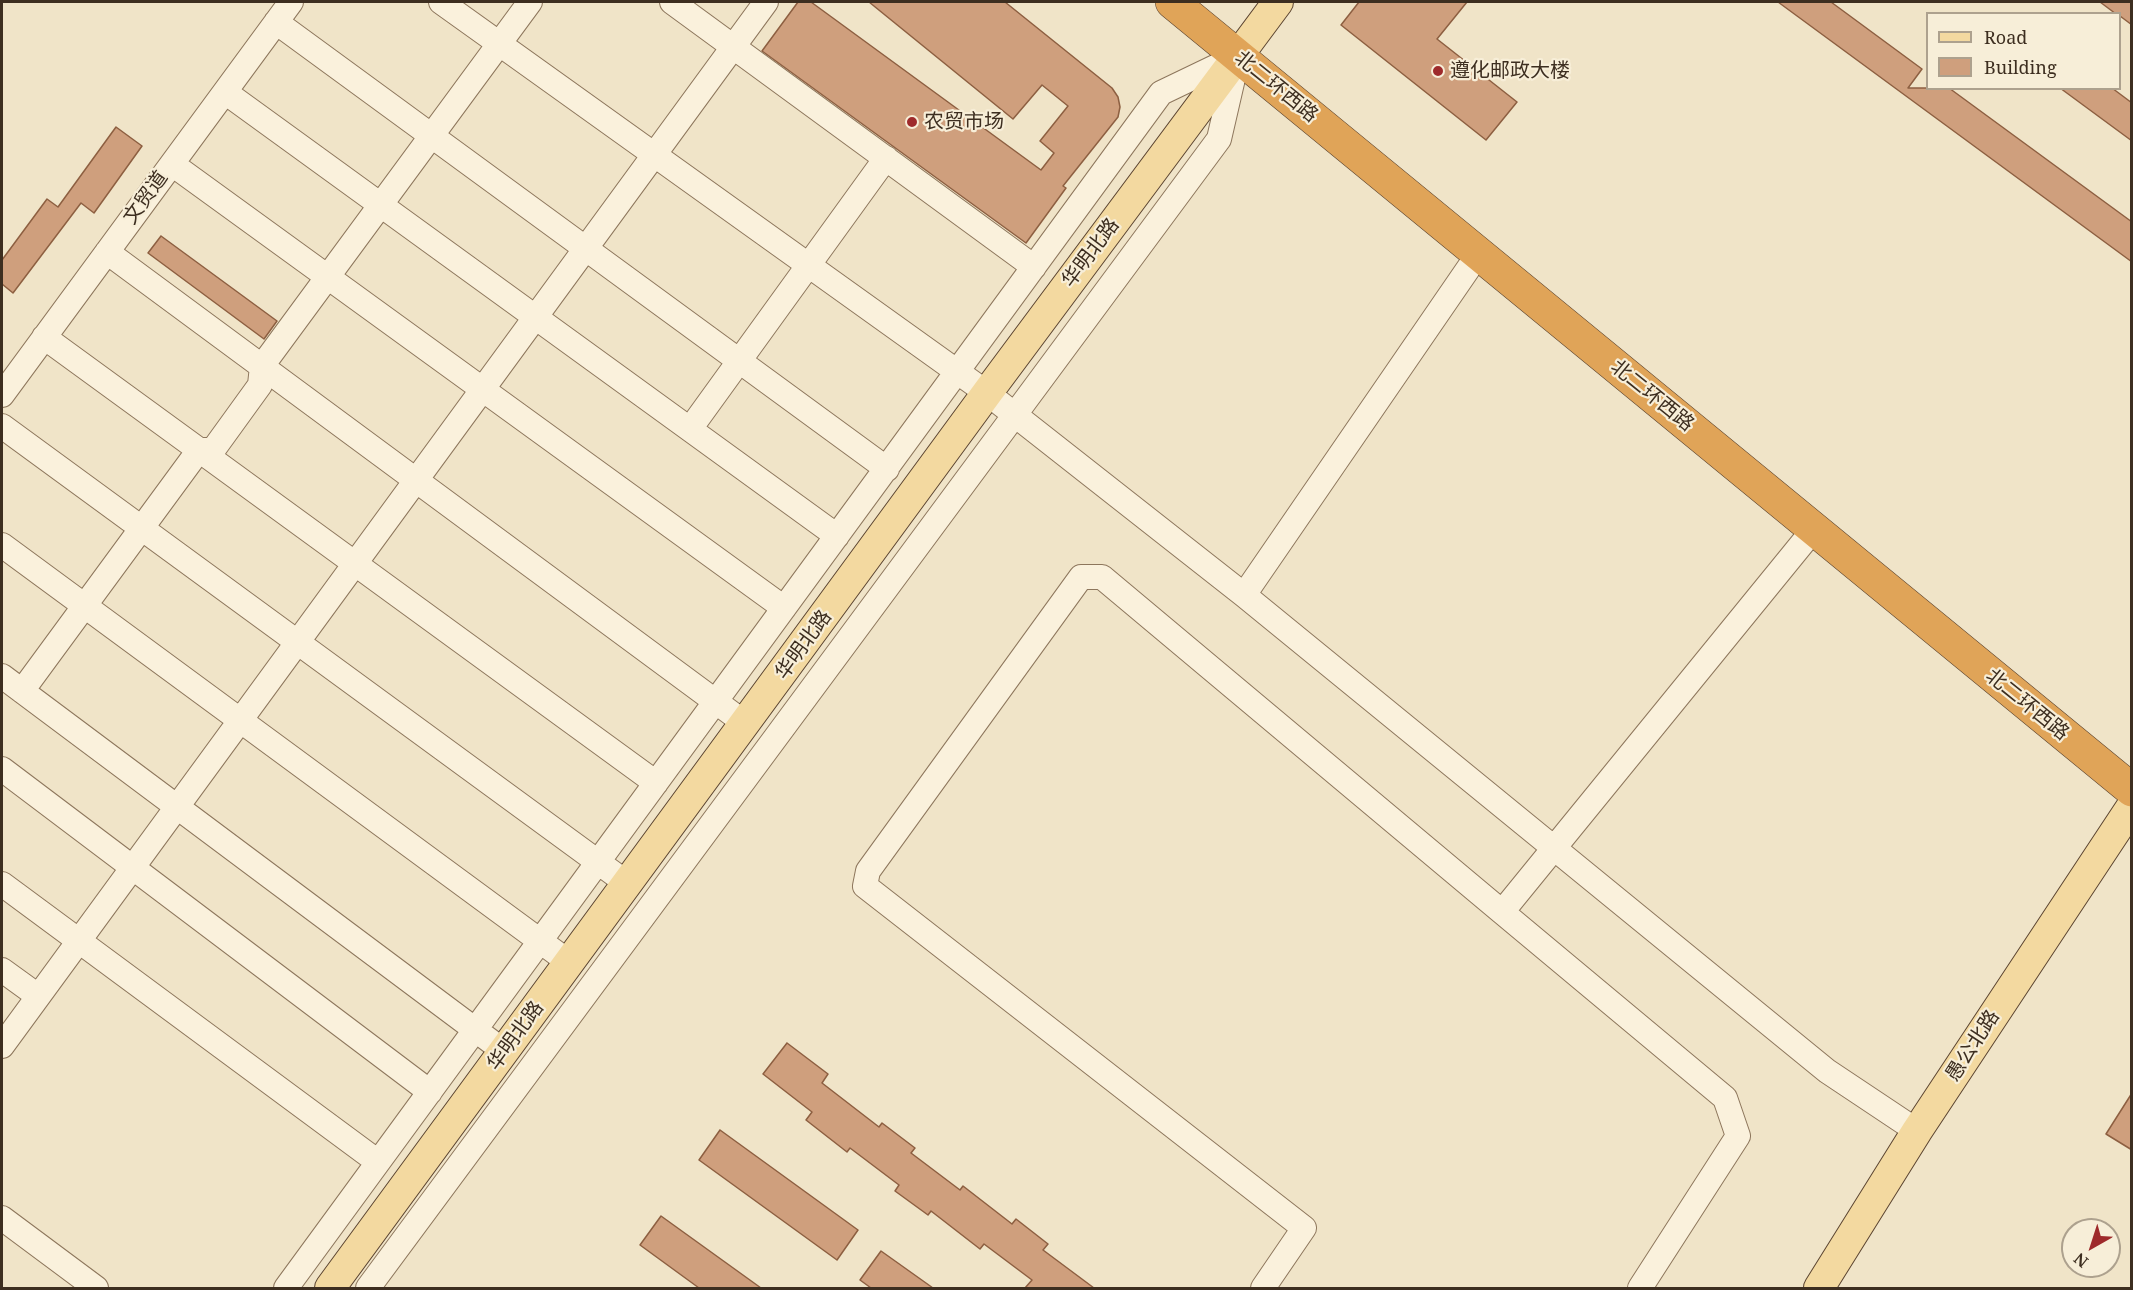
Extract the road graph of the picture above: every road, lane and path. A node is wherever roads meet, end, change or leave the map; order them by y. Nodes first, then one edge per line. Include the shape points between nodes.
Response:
1 (291, 2) edge
2 (441, 2) edge
3 (530, 2) edge
4 (672, 2) edge
5 (766, 2) edge
6 (1172, 2) edge
7 (1278, 2) edge
8 (276, 22) junction
9 (499, 44) junction
10 (733, 46) junction
11 (1238, 56) junction
12 (225, 92) junction
13 (431, 136) junction
14 (653, 154) junction
15 (886, 158) junction
16 (172, 164) junction
17 (380, 204) junction
18 (585, 248) junction
19 (107, 252) junction
20 (1479, 254) junction
21 (808, 266) junction
22 (1034, 267) junction
23 (327, 277) junction
24 (535, 317) junction
25 (44, 337) junction
26 (739, 361) junction
27 (262, 366) junction
28 (957, 372) junction
29 (482, 389) junction
30 (987, 393) junction
31 (2, 395) edge
32 (1015, 415) junction
33 (2, 426) edge
34 (690, 429) junction
35 (199, 450) junction
36 (887, 469) junction
37 (416, 479) junction
38 (142, 528) junction
39 (1814, 530) junction
40 (837, 536) junction
41 (2, 545) edge
42 (354, 563) junction
43 (1244, 595) junction
44 (84, 606) junction
45 (784, 608) junction
46 (297, 642) junction
47 (2, 676) edge
48 (22, 691) junction
49 (716, 702) junction
50 (239, 720) junction
51 (746, 724) junction
52 (2, 769) edge
53 (656, 783) junction
54 (2132, 790) edge
55 (2132, 806) edge
56 (176, 807) junction
57 (1553, 848) junction
58 (598, 862) junction
59 (132, 867) junction
60 (2, 884) edge
61 (628, 884) junction
62 (1502, 912) junction
63 (78, 941) junction
64 (540, 942) junction
65 (570, 963) junction
66 (2, 970) edge
67 (38, 996) junction
68 (475, 1030) junction
69 (2, 1046) edge
70 (505, 1052) junction
71 (430, 1092) junction
72 (1917, 1131) junction
73 (378, 1162) junction
74 (2, 1218) edge
75 (96, 1288) edge
76 (286, 1288) edge
77 (330, 1288) edge
78 (368, 1288) edge
79 (1263, 1288) edge
80 (1640, 1288) edge
81 (1819, 1288) edge

1 - 8 street, 文贸道
2 - 9 street
3 - 9 street
4 - 10 street
5 - 10 street
6 - 11 highway, 北二环西路
7 - 11 main road, 华明北路
8 - 12 street, 文贸道
8 - 13 street
9 - 13 street
9 - 14 street
10 - 14 street
10 - 15 street
11 - 20 highway, 北二环西路
11 - 22 street via 1161,93
11 - 30 main road, 华明北路
11 - 32 street via 1219,139
12 - 16 street, 文贸道
12 - 17 street
13 - 17 street
13 - 18 street
14 - 18 street
14 - 21 street
15 - 21 street
15 - 22 street
16 - 19 street, 文贸道
16 - 23 street
17 - 23 street
17 - 24 street
18 - 24 street
18 - 26 street
19 - 25 street, 文贸道
19 - 27 street
20 - 39 highway, 北二环西路
20 - 43 street
21 - 26 street
21 - 28 street
22 - 28 street
23 - 27 street
23 - 29 street
24 - 29 street
24 - 34 street
25 - 31 street, 文贸道
25 - 35 street
26 - 34 street
26 - 36 street
27 - 35 street via 260,385 213,450
27 - 37 street
28 - 30 street
28 - 36 street
29 - 37 street
29 - 45 street
30 - 32 street
30 - 51 main road, 华明北路
32 - 43 street
32 - 78 street
33 - 38 street
34 - 40 street
35 - 38 street
35 - 42 street
36 - 40 street
37 - 42 street
37 - 49 street
38 - 44 street
38 - 46 street
39 - 54 highway, 北二环西路
39 - 57 street
40 - 45 street
41 - 44 street
42 - 46 street
42 - 53 street
43 - 57 street
44 - 48 street
44 - 50 street
45 - 49 street
46 - 50 street
46 - 58 street
47 - 48 street
48 - 56 street
49 - 51 street
49 - 53 street
50 - 56 street
50 - 64 street
51 - 61 main road, 华明北路
52 - 59 street
53 - 58 street
55 - 72 main road, 愚公北路
56 - 59 street
56 - 68 street
57 - 62 street
57 - 72 street via 1827,1071
58 - 61 street
58 - 64 street
59 - 63 street
59 - 71 street
60 - 63 street
61 - 65 main road, 华明北路
62 - 79 street via 1102,577 1081,578 867,872 865,886 1304,1228
62 - 80 street via 1725,1098 1738,1136
63 - 67 street
63 - 73 street
64 - 65 street
64 - 68 street
65 - 70 main road, 华明北路
66 - 67 street
67 - 69 street
68 - 70 street
68 - 71 street
70 - 77 main road, 华明北路
71 - 73 street
72 - 81 main road, 愚公北路
73 - 76 street
74 - 75 street

